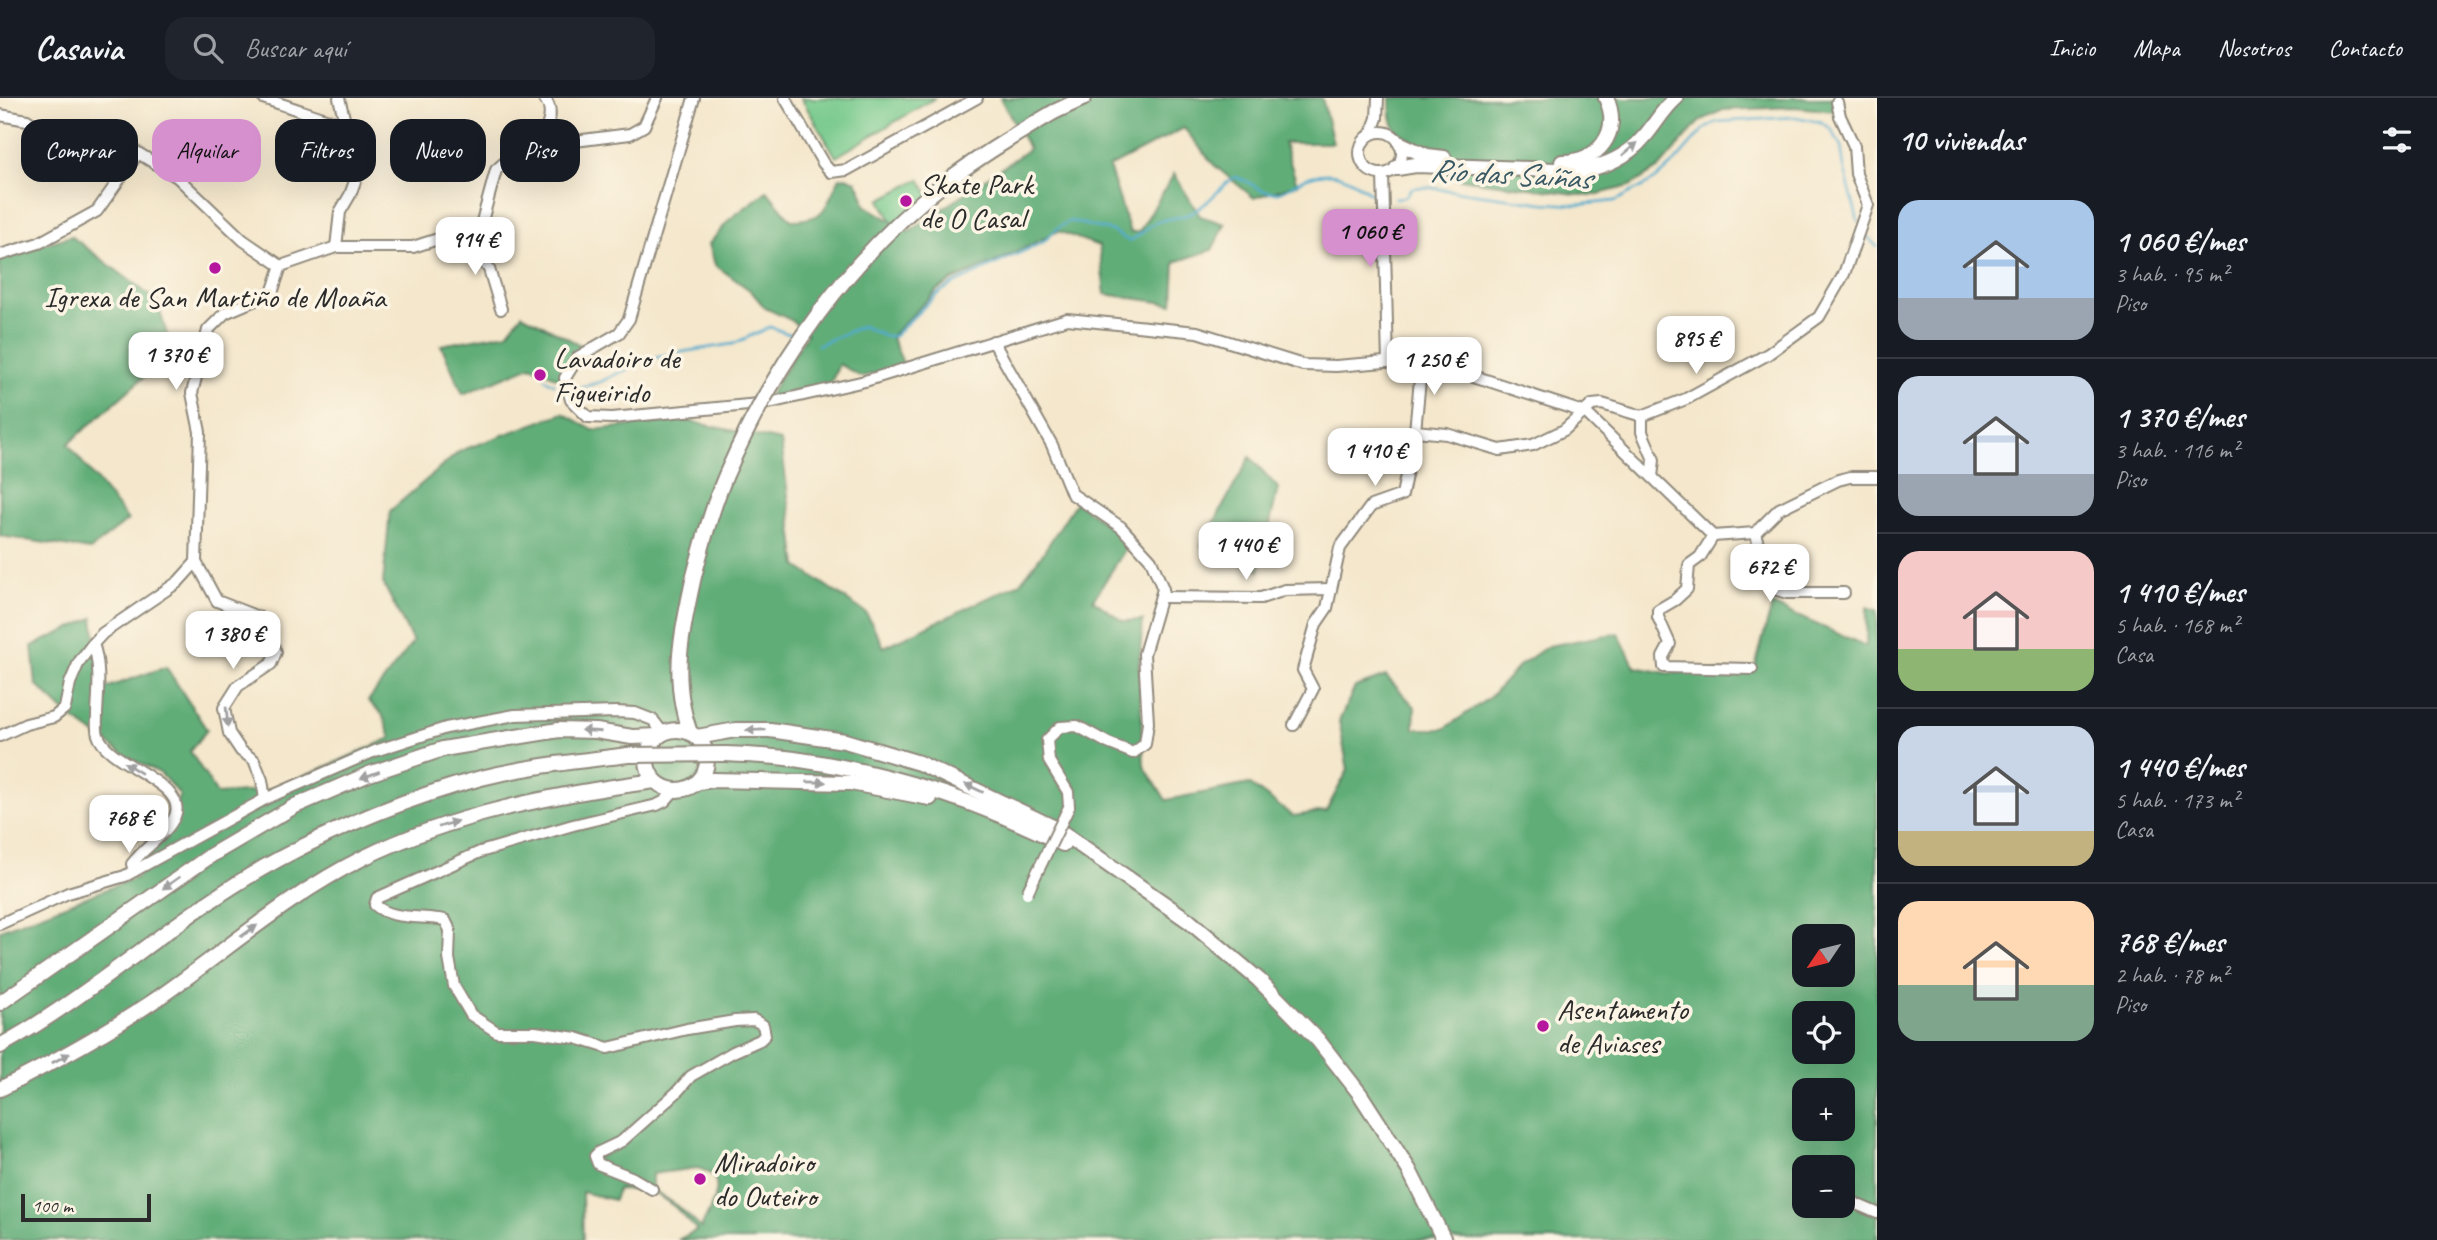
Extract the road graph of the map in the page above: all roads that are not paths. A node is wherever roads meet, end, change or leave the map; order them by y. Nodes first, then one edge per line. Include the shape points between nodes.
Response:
1 (262, 98) edge
2 (339, 98) edge
3 (544, 98) edge
4 (657, 98) edge
5 (694, 98) edge
6 (785, 98) edge
7 (978, 98) edge
8 (1084, 98) edge
9 (1606, 98) edge
10 (1676, 98) edge
11 (1378, 101) edge
12 (1837, 102) dead end
13 (0, 115) edge
14 (22, 119) edge
15 (325, 119) edge
16 (344, 119) edge
17 (550, 119) edge
18 (1371, 134) junction
19 (1396, 139) junction
20 (580, 140) edge
21 (138, 153) edge
22 (500, 166) edge
23 (1390, 171) junction
24 (118, 182) edge
25 (355, 182) edge
26 (472, 237) junction
27 (336, 247) junction
28 (0, 255) edge
29 (281, 266) junction
30 (501, 309) dead end
31 (993, 341) junction
32 (1422, 359) junction
33 (1388, 362) junction
34 (1586, 413) junction
35 (1642, 416) junction
36 (1415, 432) junction
37 (1652, 477) junction
38 (1877, 477) edge
39 (1755, 533) junction
40 (1713, 536) junction
41 (196, 562) junction
42 (1330, 589) junction
43 (1844, 593) dead end
44 (1161, 597) junction
45 (93, 644) junction
46 (1752, 669) dead end
47 (680, 696) junction
48 (1294, 725) dead end
49 (664, 733) junction
50 (694, 735) junction
51 (0, 736) edge
52 (655, 781) junction
53 (699, 782) junction
54 (674, 791) junction
55 (265, 799) junction
56 (1050, 837) junction
57 (134, 871) junction
58 (1118, 872) junction
59 (1027, 892) dead end
60 (0, 924) edge
61 (0, 1003) edge
62 (0, 1046) edge
63 (0, 1089) edge
64 (652, 1189) dead end
65 (1855, 1203) edge
66 (1877, 1213) edge
67 (1444, 1240) edge

1 - 15 street
2 - 16 street
3 - 17 street
4 - 20 street via 643,126 630,134
5 - 31 street via 629,319 619,333 578,357 565,379 570,400 588,417 769,403 865,381
6 - 7 street via 831,172 847,170
8 - 47 highway, bridge via 979,158 946,183 877,245 817,315 770,386 725,477 694,576 679,652
9 - 19 highway via 1612,118 1605,141 1598,151 1578,161 1436,158
23 -> 10 highway via 1416,165 1582,171 1626,154
11 - 18 street
11 - 19 street via 1386,127
12 - 35 street via 1854,146 1856,174 1868,205 1844,274 1819,317 1756,361 1686,399
13 - 14 street
18 - 19 street via 1381,132
18 - 23 street via 1362,145 1361,159 1369,170
19 - 23 street via 1402,157
21 - 29 street via 177,177 243,240
22 - 26 street via 481,225
23 - 33 street
24 - 28 street via 97,211 39,243
25 - 27 street via 340,212
26 - 27 street via 438,239 413,247
26 - 30 street via 489,269
27 - 29 street
29 - 41 street via 272,293 225,313 206,328 192,393 200,432
31 - 33 street via 1067,319 1196,332 1303,365
31 - 44 street via 1052,445 1072,494 1121,527 1151,560 1163,589
32 - 33 street
32 - 34 street
32 - 36 street
34 - 35 street via 1592,405 1602,404
34 - 36 street via 1533,445 1500,450 1447,434
34 - 37 street
35 - 37 street via 1642,432 1654,460
36 - 42 street via 1402,495 1371,506 1340,548
37 - 40 street
38 - 39 street via 1838,480 1779,509
39 - 40 street
39 - 43 street via 1771,588 1787,593
40 - 46 street via 1689,565 1687,589 1658,610 1670,644 1664,667
41 - 45 street via 178,582
41 -> 55 street via 217,601 258,617 276,652 271,664 238,686 224,708 229,733 240,751 254,760
42 - 44 street via 1286,590 1261,598
42 - 48 street via 1303,670 1313,689
44 - 59 street, bridge via 1144,654 1145,744 1133,753 1077,726 1060,727 1047,740 1049,761 1068,792 1069,807
45 - 51 street via 79,662 65,708 54,717
57 -> 45 street via 132,864 176,813 175,799 101,741
47 - 49 highway via 677,715
47 - 50 highway
49 - 50 highway
49 - 52 highway via 652,743 647,763
49 - 55 street via 653,720 635,713 515,715 446,728 375,751
49 -> 61 highway via 632,737 559,730 443,750 369,774 295,806 213,854
50 - 53 highway via 708,760
58 -> 50 highway via 1057,829 919,763 845,741 770,730
52 - 54 highway
63 -> 52 highway via 114,1028 297,897 363,858 459,820
53 - 54 highway
53 -> 56 highway via 851,783 929,798
54 - 64 street via 657,805 480,852 377,898 375,905 380,910 445,920 450,930 454,986 471,1015 497,1032 535,1032 608,1048 735,1021 754,1020 763,1025 761,1040 691,1076 622,1141 595,1156 598,1164
55 - 57 street
56 - 58 highway
56 - 62 highway, bridge via 948,794 869,772 793,759 628,755 550,764 421,797 366,817 278,860
57 - 60 street via 68,893
58 - 67 highway via 1189,921 1259,980 1318,1040 1409,1170
65 - 66 street

